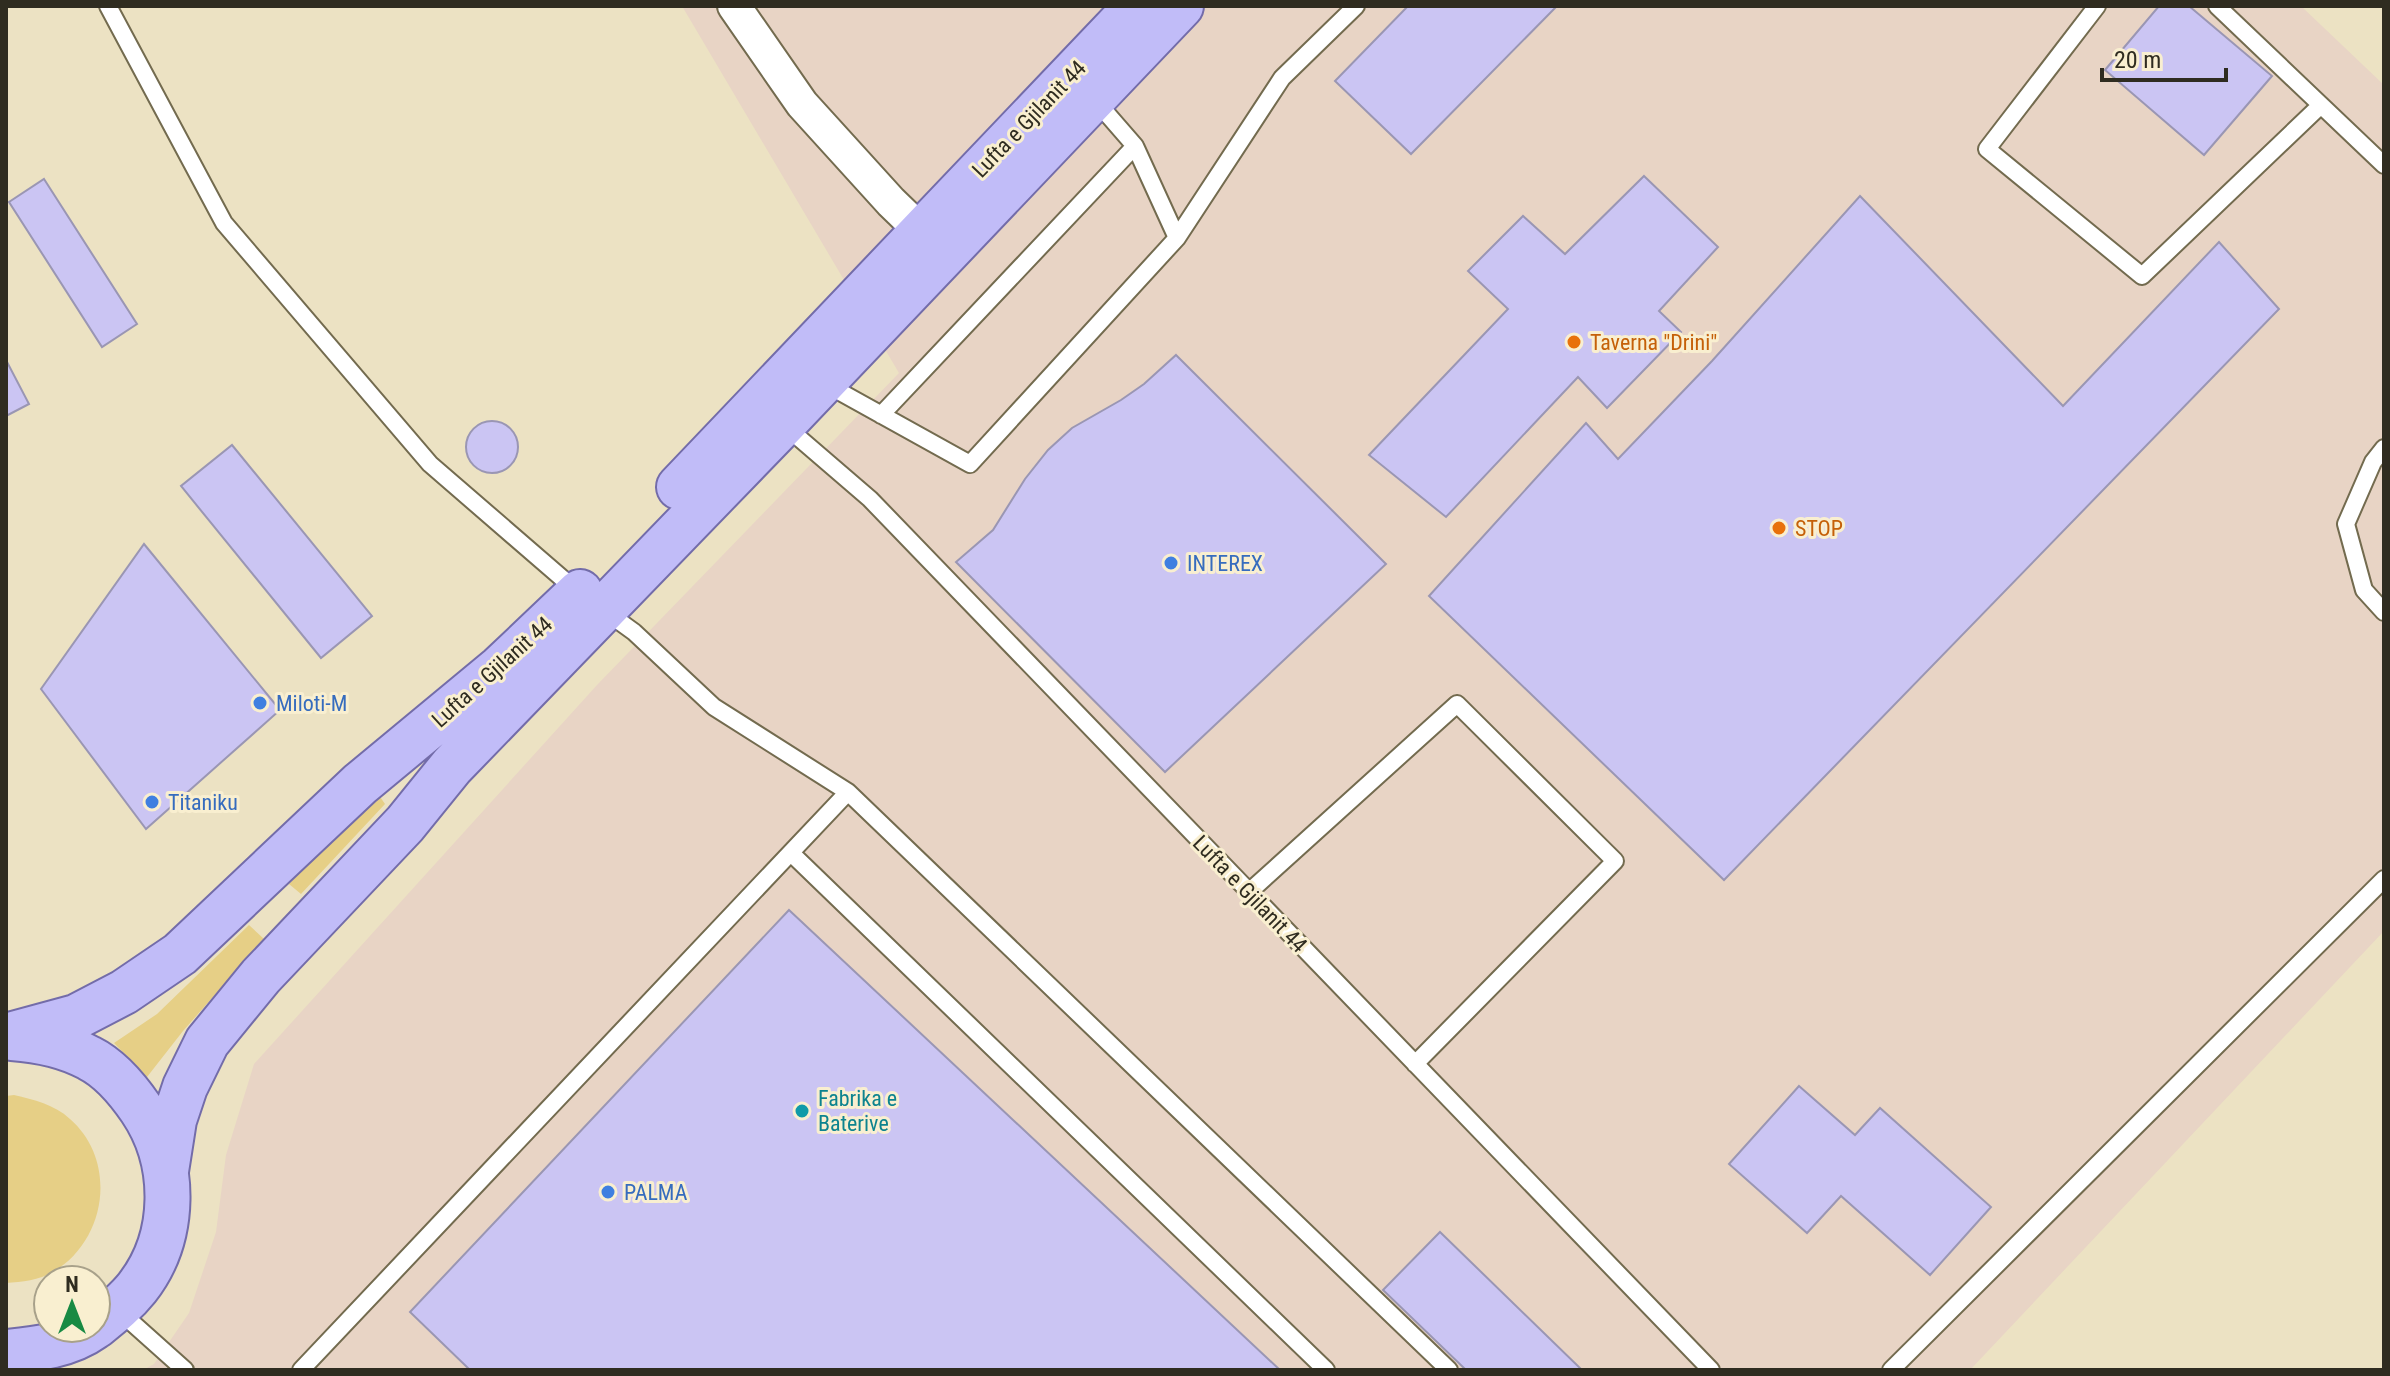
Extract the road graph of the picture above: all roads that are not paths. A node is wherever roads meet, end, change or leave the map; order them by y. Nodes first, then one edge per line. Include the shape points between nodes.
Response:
1 (108, 6) edge
2 (734, 6) edge
3 (1137, 6) edge
4 (1181, 6) edge
5 (1356, 6) edge
6 (2097, 6) edge
7 (2217, 6) edge
8 (1093, 98) junction
9 (2321, 105) junction
10 (1135, 146) junction
11 (2384, 165) edge
12 (922, 232) junction
13 (1177, 238) junction
14 (823, 382) junction
15 (881, 415) junction
16 (783, 424) junction
17 (2384, 448) edge
18 (590, 601) junction
19 (2384, 612) edge
20 (848, 792) junction
21 (791, 853) junction
22 (2384, 879) edge
23 (1249, 892) junction
24 (6, 1036) edge
25 (1415, 1064) junction
26 (166, 1171) junction
27 (112, 1312) edge
28 (112, 1327) edge
29 (56, 1344) edge
30 (6, 1352) edge
31 (185, 1370) edge
32 (301, 1370) edge
33 (1326, 1370) edge
34 (1449, 1370) edge
35 (1711, 1370) edge
36 (1891, 1370) edge

1 - 18 lane via 224,223 430,464
2 - 12 street via 802,104
3 - 12 main road, Lufta e Gjilanit 44
4 - 8 main road
5 - 13 lane via 1282,78
6 - 9 lane via 1987,149 2142,276
7 - 9 lane
8 - 10 lane
8 - 14 main road
9 - 11 lane
10 - 13 lane
10 - 15 lane
12 - 18 main road, Lufta e Gjilanit 44
13 - 15 lane via 970,464
14 - 15 lane
14 - 16 main road
16 - 18 main road
16 - 23 lane, Lufta e Gjilanit 44 via 870,499
17 - 19 lane via 2346,524 2364,590
18 - 20 lane via 634,632 714,707
18 - 24 main road, Lufta e Gjilanit 44 via 360,784 180,954 76,1017
18 - 26 main road via 405,824 261,976 207,1042 174,1120
20 - 21 lane
20 - 34 lane
21 - 32 lane
21 - 33 lane
22 - 36 lane
23 - 25 lane, Lufta e Gjilanit 44
23 - 25 lane via 1457,704 1615,861
24 - 26 main road via 47,1041 91,1058 127,1088 153,1126
25 - 35 lane, Lufta e Gjilanit 44
26 - 27 main road via 164,1232 154,1261 138,1287
28 - 31 lane
29 - 30 main road

